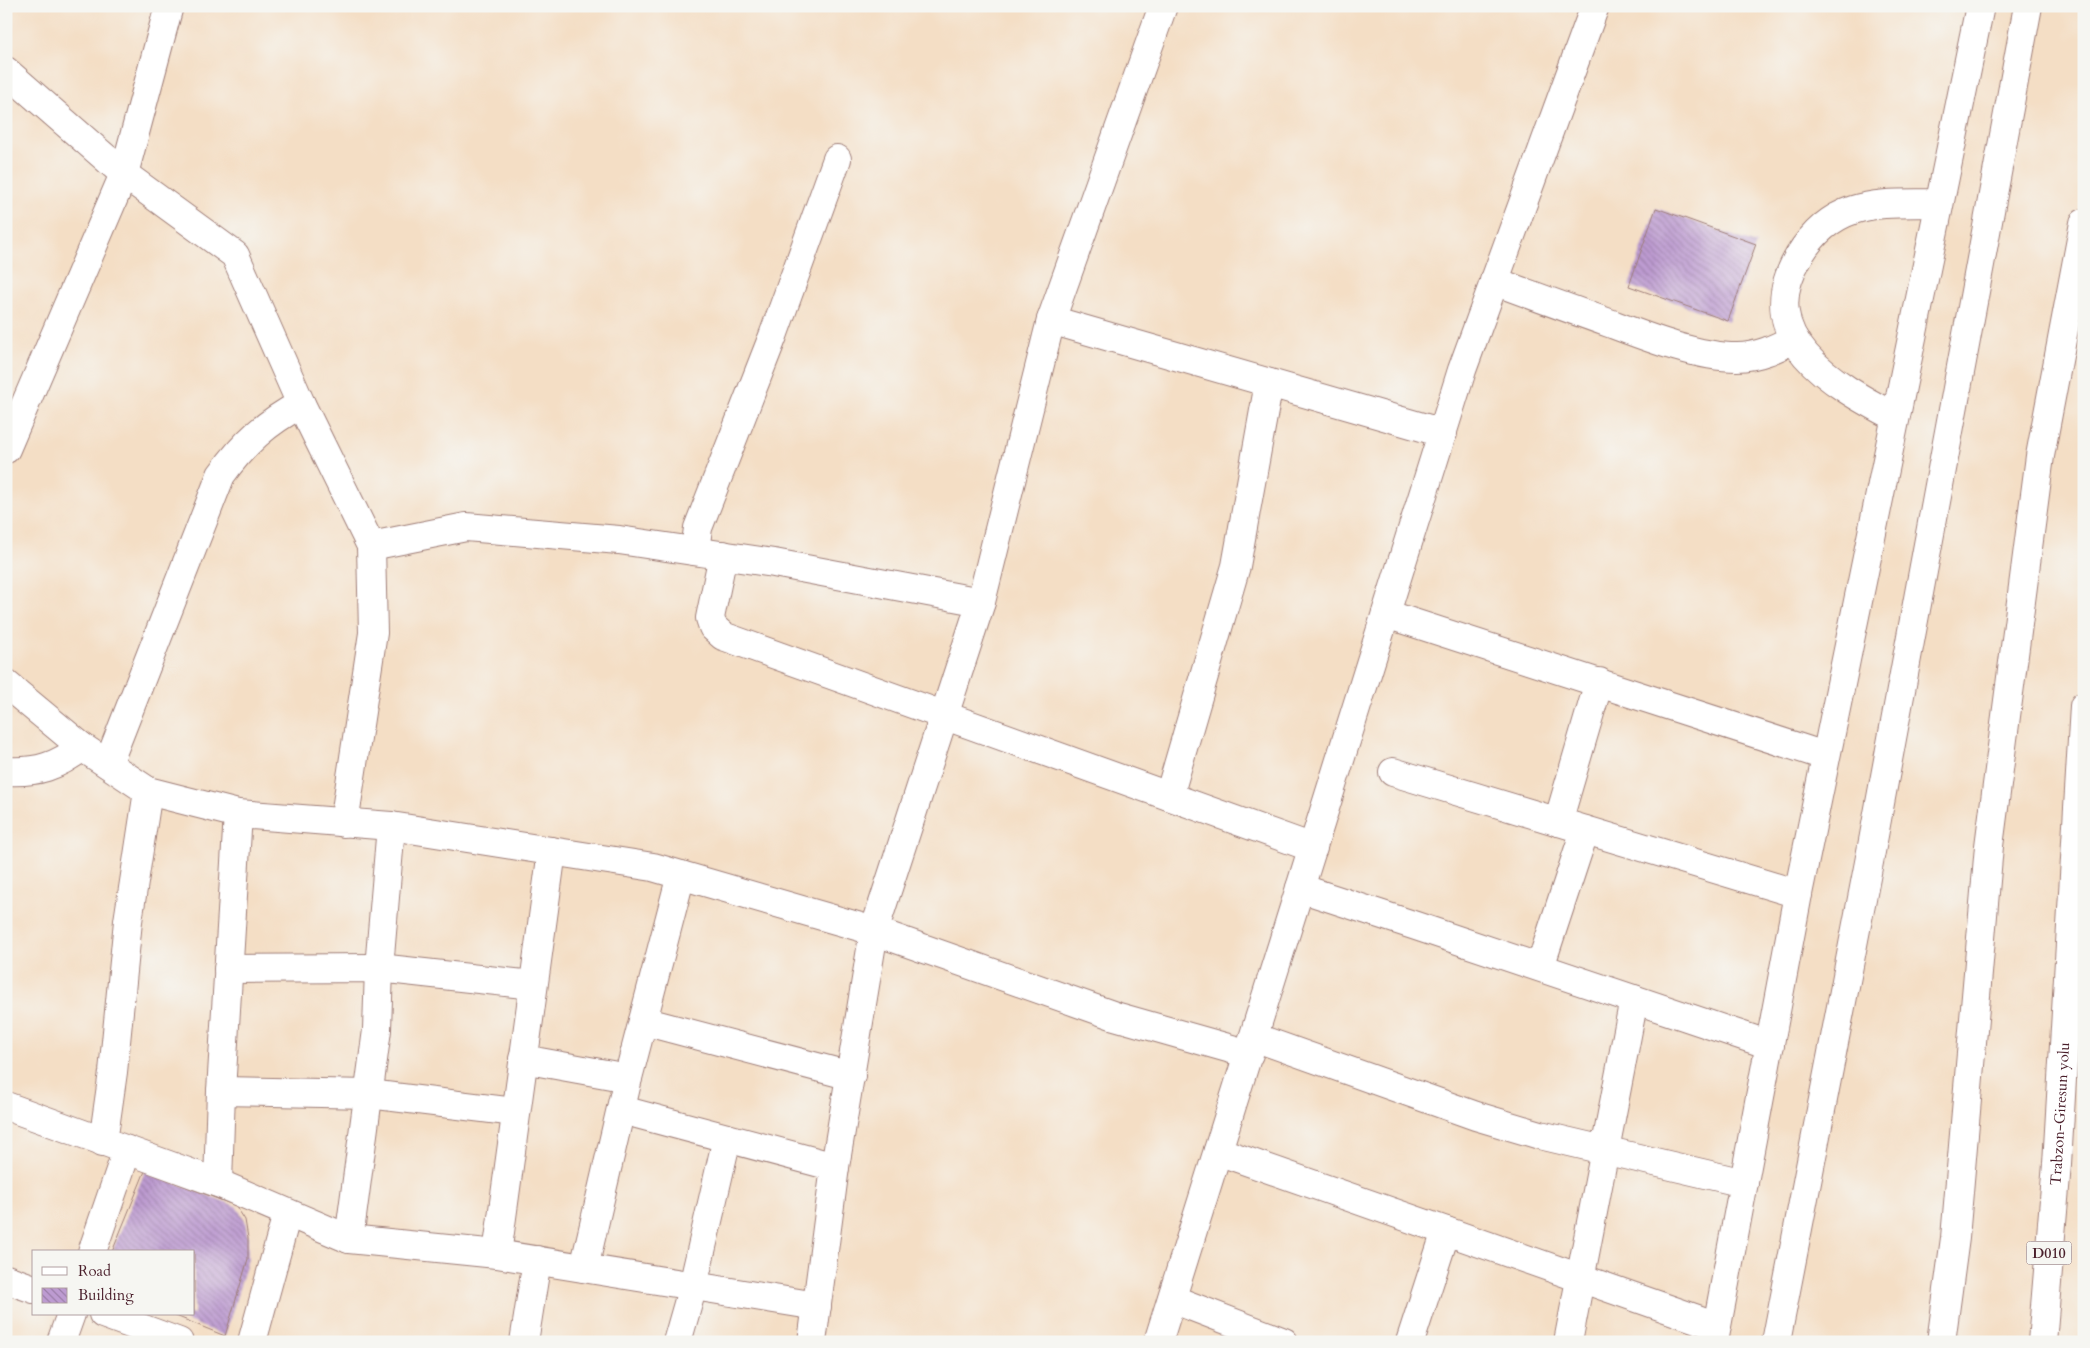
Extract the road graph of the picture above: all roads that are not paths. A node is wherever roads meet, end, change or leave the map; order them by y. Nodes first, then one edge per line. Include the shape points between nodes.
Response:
1 (169, 6) edge
2 (1163, 6) edge
3 (1595, 6) edge
4 (1980, 6) edge
5 (2028, 6) edge
6 (6, 72) edge
7 (837, 159) dead end
8 (124, 174) junction
9 (1939, 203) junction
10 (2084, 223) edge
11 (1494, 282) junction
12 (1050, 320) junction
13 (1794, 339) junction
14 (1269, 383) junction
15 (302, 404) junction
16 (1895, 417) junction
17 (1443, 433) junction
18 (6, 449) edge
19 (371, 546) junction
20 (695, 551) junction
21 (723, 556) junction
22 (981, 602) junction
23 (1386, 614) junction
24 (1599, 682) junction
25 (6, 684) edge
26 (2084, 706) edge
27 (945, 714) junction
28 (82, 747) junction
29 (1825, 756) junction
30 (108, 764) junction
31 (6, 770) edge
32 (1393, 772) dead end
33 (148, 791) junction
34 (1169, 796) junction
35 (238, 814) junction
36 (1558, 822) junction
37 (344, 823) junction
38 (391, 826) junction
39 (1585, 830) junction
40 (1313, 848) junction
41 (552, 851) junction
42 (681, 875) junction
43 (1300, 888) junction
44 (1798, 894) junction
45 (874, 932) junction
46 (1540, 967) junction
47 (379, 968) junction
48 (228, 969) junction
49 (534, 985) junction
50 (1634, 999) junction
51 (643, 1021) junction
52 (1252, 1045) junction
53 (1770, 1045) junction
54 (523, 1059) junction
55 (851, 1076) junction
56 (628, 1078) junction
57 (221, 1091) junction
58 (369, 1094) junction
59 (6, 1106) edge
60 (622, 1110) junction
61 (516, 1112) junction
62 (727, 1138) junction
63 (115, 1146) junction
64 (1605, 1150) junction
65 (1218, 1151) junction
66 (835, 1167) junction
67 (218, 1183) junction
68 (1744, 1184) junction
69 (287, 1214) junction
70 (1446, 1231) junction
71 (349, 1240) junction
72 (92, 1250) edge
73 (497, 1254) junction
74 (537, 1260) junction
75 (584, 1268) junction
76 (6, 1279) edge
77 (1582, 1279) junction
78 (693, 1286) junction
79 (32, 1288) edge
80 (1172, 1298) junction
81 (817, 1306) junction
82 (69, 1316) edge
83 (108, 1316) edge
84 (1715, 1334) edge
85 (61, 1342) edge
86 (179, 1342) edge
87 (252, 1342) edge
88 (524, 1342) edge
89 (678, 1342) edge
90 (812, 1342) edge
91 (1158, 1342) edge
92 (1284, 1342) edge
93 (1410, 1342) edge
94 (1568, 1342) edge
95 (1776, 1342) edge
96 (1941, 1342) edge
97 (2042, 1342) edge

1 - 8 main road
2 - 12 main road
3 - 11 main road
4 - 9 main road
5 - 95 main road via 1874,838
6 - 8 main road
7 - 20 main road via 774,336 698,528
8 - 15 main road via 235,255
8 - 18 main road
9 - 13 main road via 1873,205 1851,211 1817,232 1797,259 1786,290 1785,306
9 - 16 main road
10 - 96 main road via 2040,456 1989,846 1955,1238
11 - 13 main road via 1652,339 1720,356 1758,354
11 - 17 main road
12 - 14 main road
12 - 22 main road
13 - 16 main road via 1834,382
14 - 17 main road
14 - 34 main road via 1236,566
15 - 19 main road
15 - 30 main road via 254,435 221,475
16 - 29 main road
17 - 23 main road
19 - 20 main road via 466,527 619,540
19 - 37 main road via 373,633
20 - 21 main road
21 - 22 main road
21 - 27 main road via 710,618 713,627 723,636
22 - 27 main road
23 - 24 main road
23 - 40 main road
24 - 29 main road
24 - 36 main road
25 - 28 main road
26 - 97 main road, Trabzon-Giresun yolu / D010 via 2057,1164
27 - 34 main road
27 - 45 main road
28 - 30 main road
28 - 31 main road via 53,766 27,771
29 - 44 main road
30 - 33 main road
32 - 36 main road
33 - 35 main road
33 - 63 main road via 128,921 113,1072
34 - 40 main road
35 - 37 main road
35 - 48 main road
36 - 39 main road
37 - 38 main road
38 - 41 main road
38 - 47 main road
39 - 44 main road
39 - 46 main road
40 - 43 main road
41 - 42 main road via 653,867
41 - 49 main road
42 - 45 main road
42 - 51 main road
43 - 46 main road
43 - 52 main road
44 - 53 main road
45 - 52 main road via 1115,1016
45 - 55 main road
46 - 50 main road
47 - 48 main road
47 - 49 main road
47 - 58 main road via 377,1030
48 - 57 main road
49 - 54 main road
50 - 53 main road
50 - 64 main road
51 - 55 main road
51 - 56 main road
52 - 64 main road via 1476,1116
52 - 65 main road
53 - 68 main road
54 - 56 main road
54 - 61 main road
55 - 66 main road
56 - 60 main road
57 - 58 main road
57 - 67 main road
58 - 61 main road
58 - 71 main road
59 - 63 main road
60 - 62 main road
60 - 75 main road
61 - 73 main road
62 - 66 main road
62 - 78 main road
63 - 67 main road
63 - 72 main road
64 - 68 main road
64 - 77 main road
65 - 70 main road
65 - 80 main road
66 - 81 main road
67 - 69 main road
68 - 84 main road
69 - 71 main road
69 - 87 main road
70 - 77 main road
70 - 93 main road
71 - 73 main road
73 - 74 main road
74 - 75 main road
74 - 88 main road
75 - 78 main road
76 - 79 main road
77 - 84 main road
77 - 94 main road
78 - 81 main road
78 - 89 main road
80 - 91 main road
80 - 92 main road
81 - 90 main road
82 - 85 main road
83 - 86 main road

